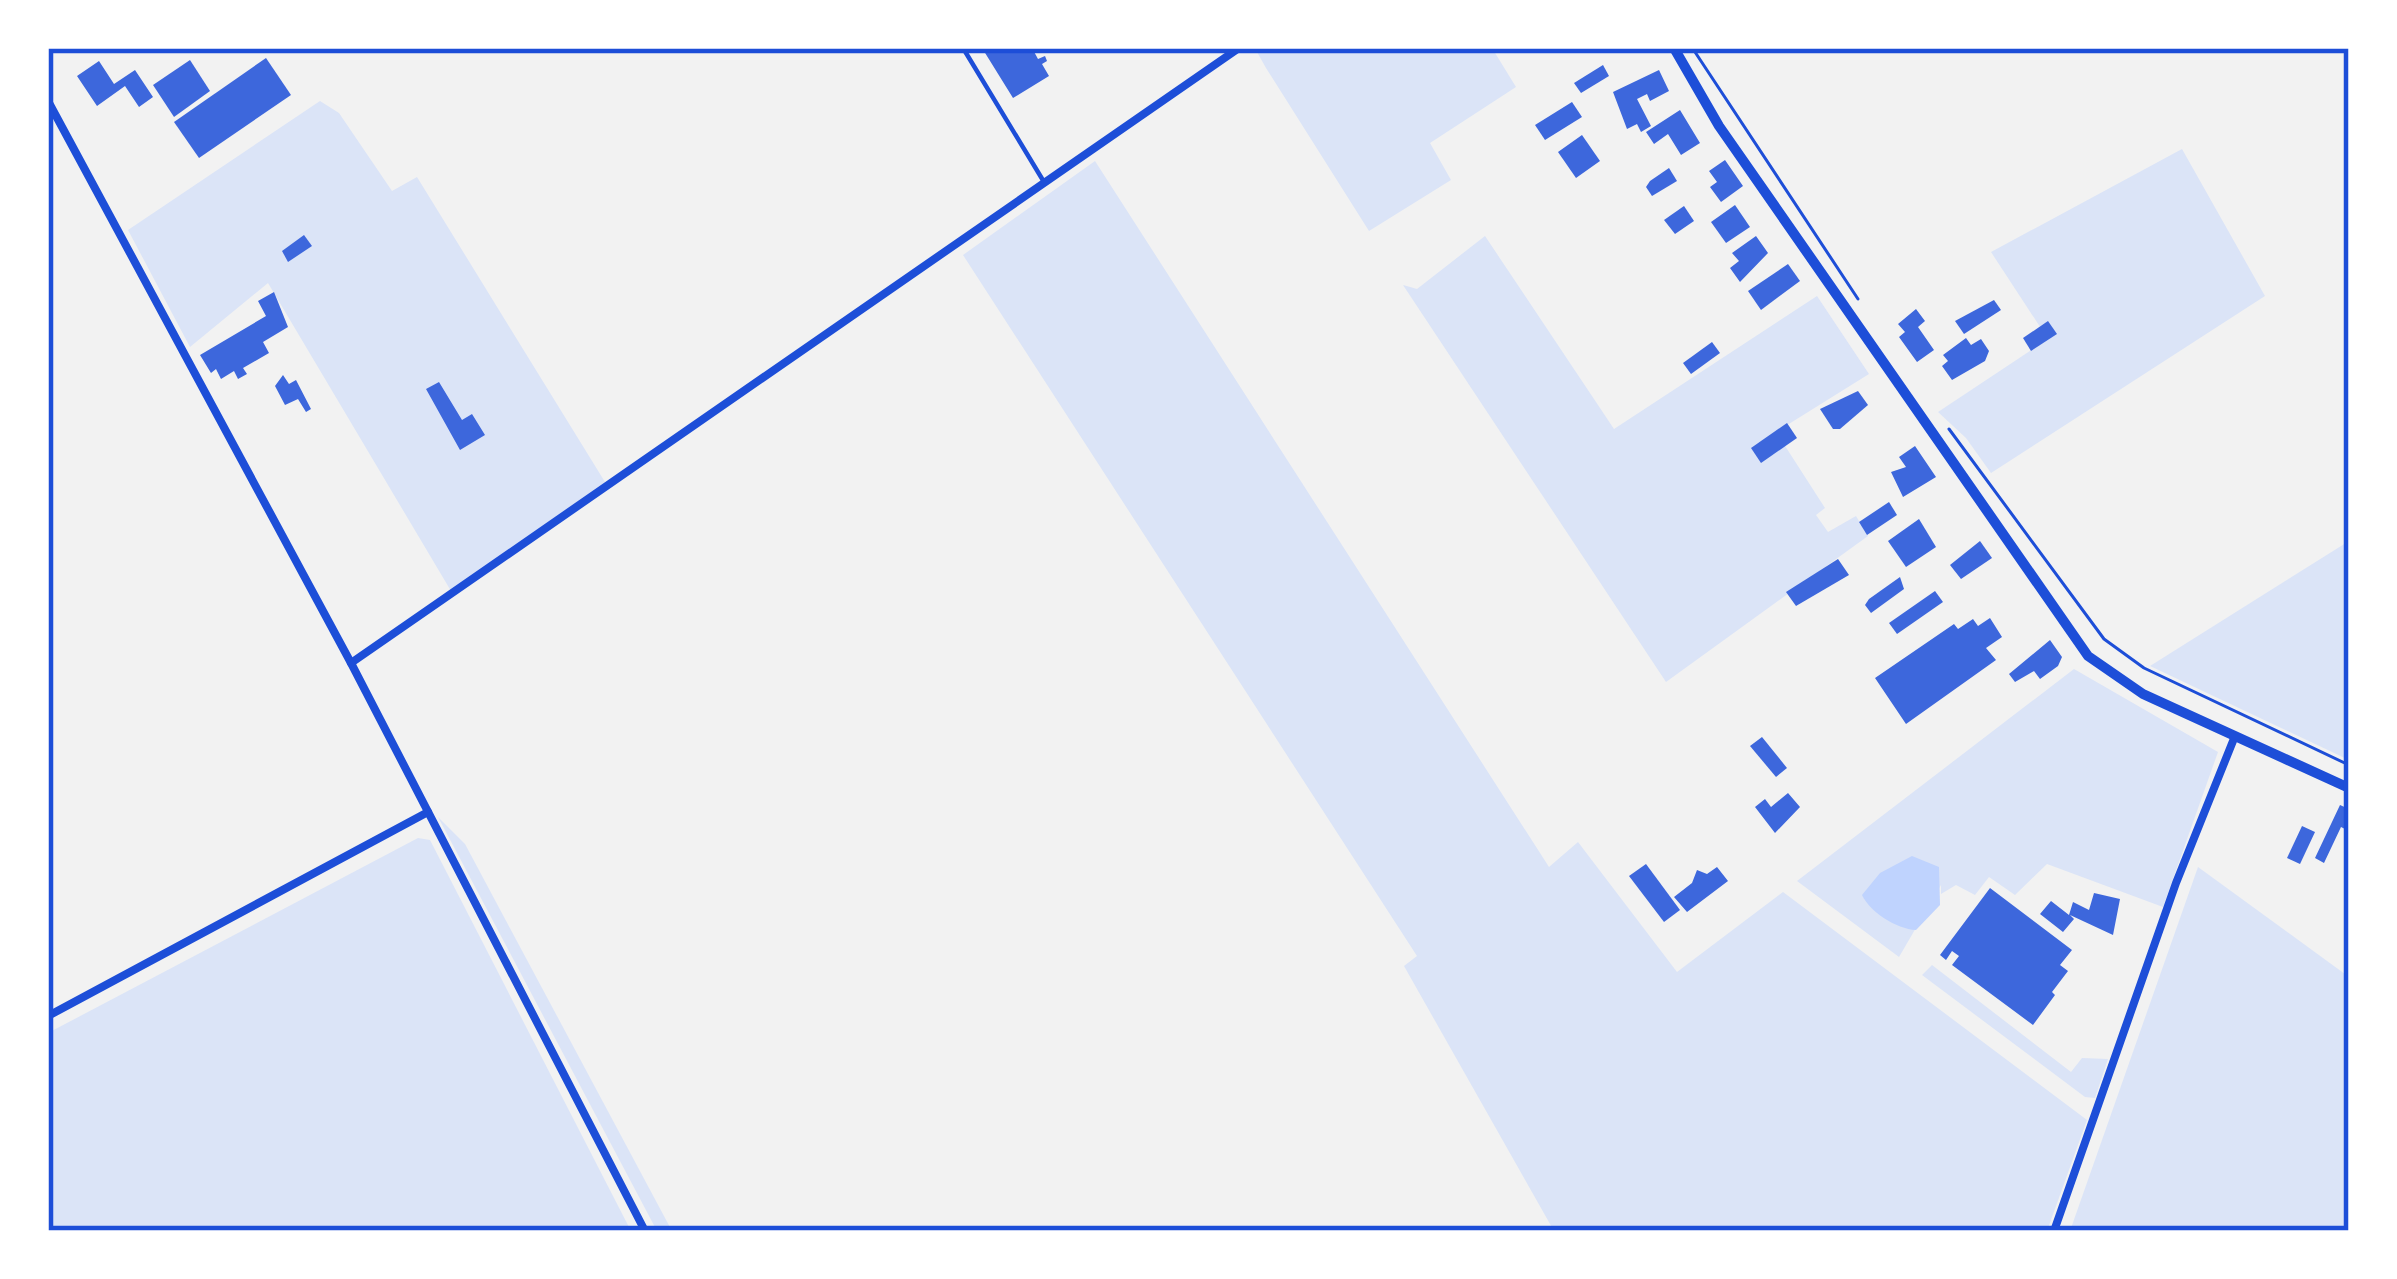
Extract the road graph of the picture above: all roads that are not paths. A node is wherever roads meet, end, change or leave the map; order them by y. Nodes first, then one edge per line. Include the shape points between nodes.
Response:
1 (963, 48) edge
2 (1240, 48) edge
3 (1674, 48) edge
4 (48, 101) edge
5 (1044, 182) junction
6 (351, 664) junction
7 (2235, 736) junction
8 (2349, 788) edge
9 (428, 812) junction
10 (48, 1016) edge
11 (645, 1231) edge
12 (2054, 1231) edge

1 - 5 lane
2 - 5 street
3 - 7 street via 1719,126 2074,640 2120,681
4 - 6 street
5 - 6 street
6 - 9 street
7 - 8 street
7 - 12 street
9 - 10 street
9 - 11 street

